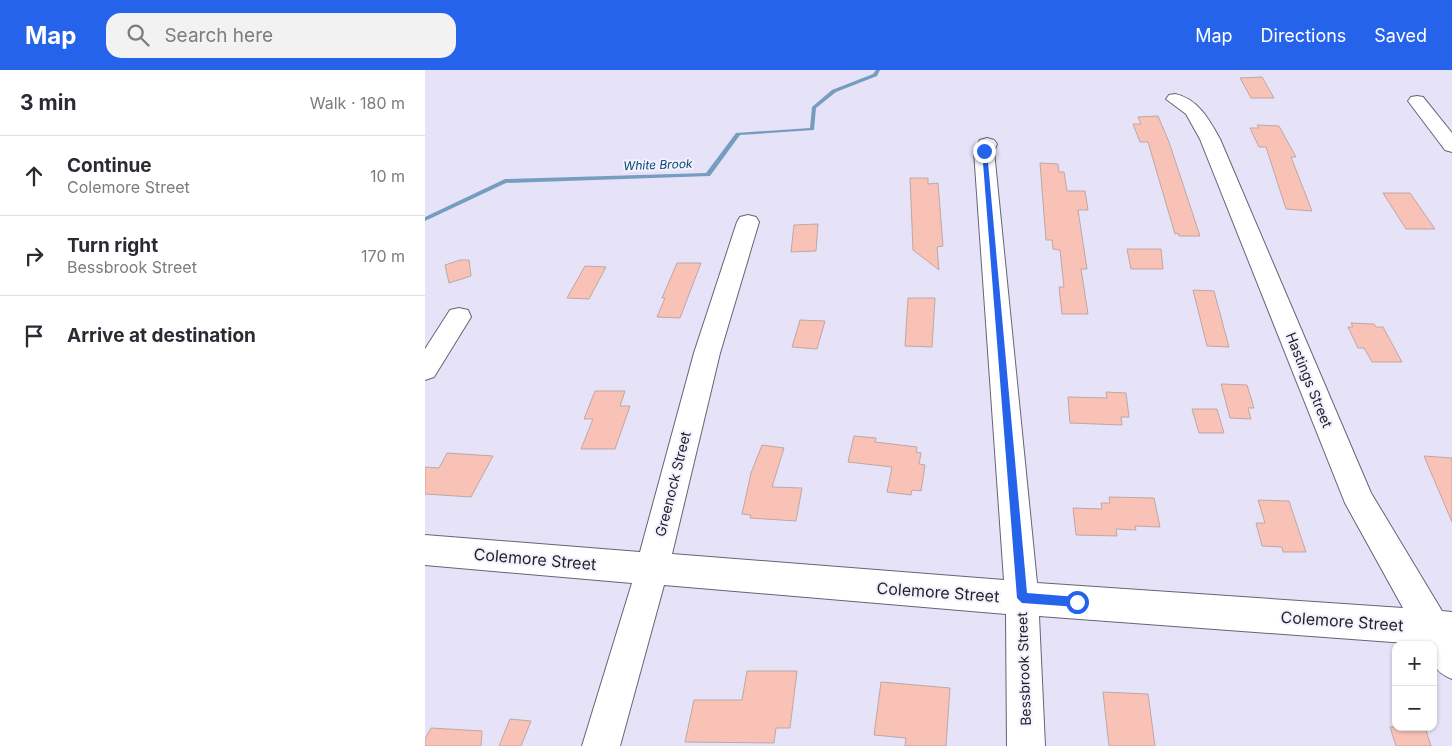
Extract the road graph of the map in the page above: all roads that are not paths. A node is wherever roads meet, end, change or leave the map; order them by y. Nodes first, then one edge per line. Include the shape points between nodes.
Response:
1 (1175, 99) dead end
2 (1417, 101) dead end
3 (987, 144) dead end
4 (1452, 146) edge
5 (747, 222) dead end
6 (459, 317) dead end
7 (425, 370) edge
8 (425, 550) edge
9 (652, 569) junction
10 (1022, 598) junction
11 (1442, 628) edge
12 (1452, 660) edge
13 (601, 746) edge
14 (1026, 746) edge

1 - 11 street, Hastings Street via 1185,102 1210,139 1360,503
2 - 4 street
3 - 10 street, Bessbrook Street via 984,151
5 - 9 street, Greenock Street via 707,353
6 - 7 street
8 - 9 street, Colemore Street
9 - 10 street, Colemore Street
9 - 13 street, Greenock Street
10 - 11 street, Colemore Street
10 - 14 street, Bessbrook Street
11 - 12 street, Hastings Street

